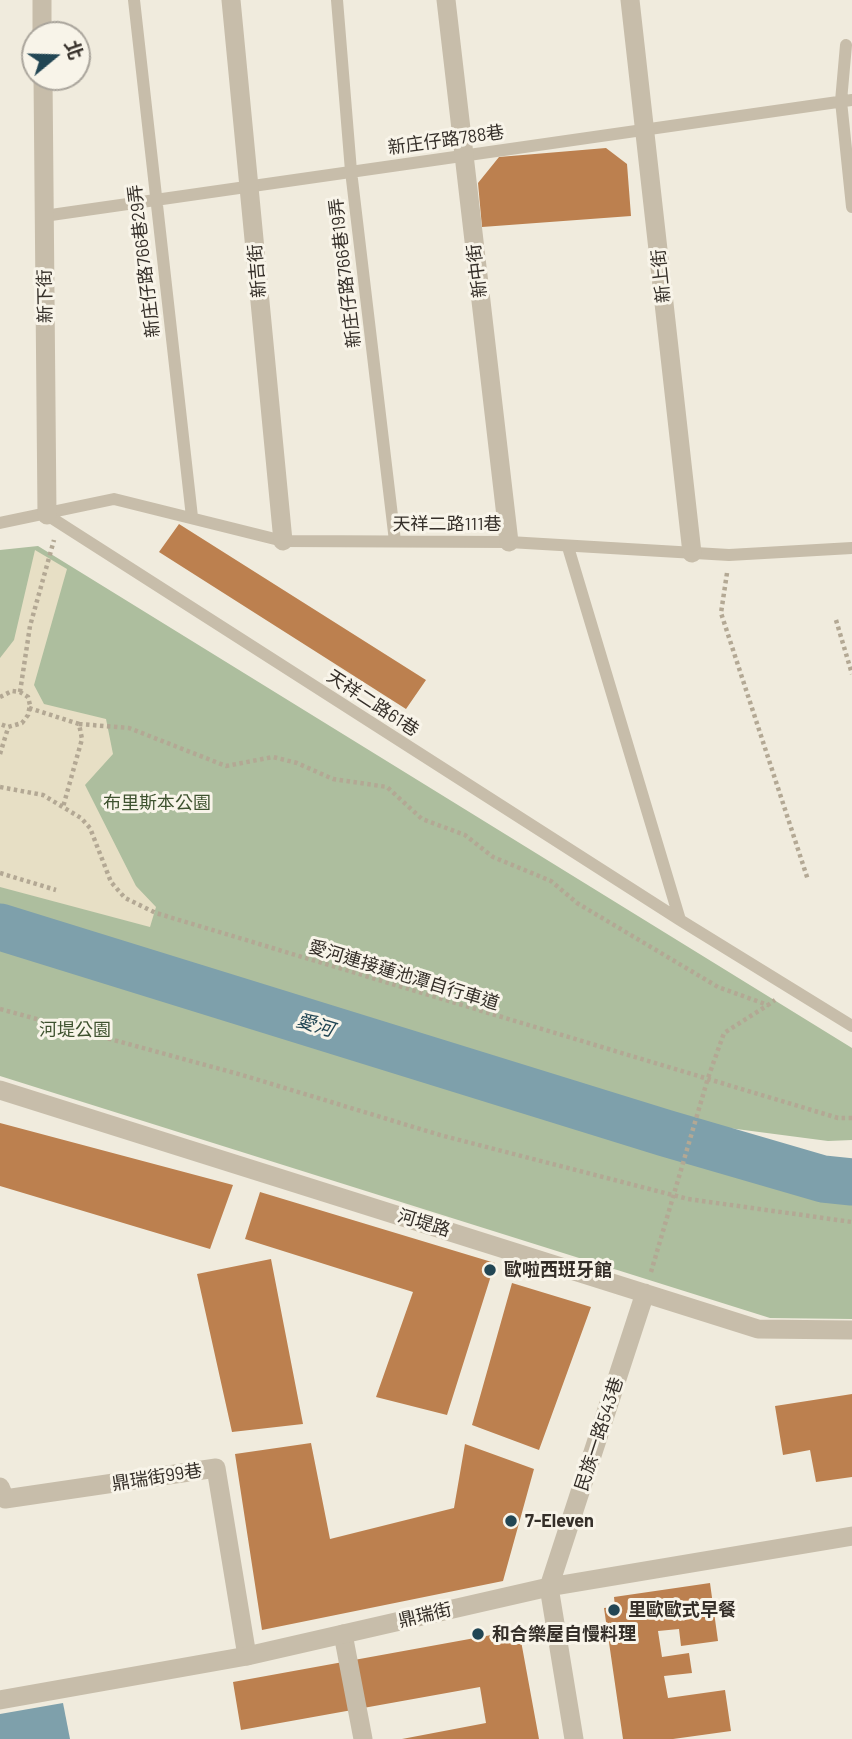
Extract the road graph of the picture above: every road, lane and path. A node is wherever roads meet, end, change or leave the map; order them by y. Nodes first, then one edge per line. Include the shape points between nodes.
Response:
1 (42, 0) edge
2 (134, 0) edge
3 (231, 0) edge
4 (337, 0) edge
5 (446, 0) edge
6 (630, 0) edge
7 (42, 21) edge
8 (846, 45) dead end
9 (43, 91) edge
10 (846, 100) edge
11 (645, 130) junction
12 (463, 155) junction
13 (351, 172) junction
14 (249, 186) junction
15 (155, 200) junction
16 (852, 207) edge
17 (44, 216) junction
18 (192, 517) junction
19 (53, 519) junction
20 (0, 523) edge
21 (283, 541) junction
22 (396, 541) junction
23 (509, 542) junction
24 (568, 547) junction
25 (852, 548) edge
26 (692, 552) junction
27 (729, 555) junction
28 (835, 620) dead end
29 (852, 674) edge
30 (20, 692) junction
31 (0, 697) edge
32 (29, 708) junction
33 (79, 723) junction
34 (0, 724) edge
35 (8, 727) junction
36 (0, 754) edge
37 (0, 786) edge
38 (63, 807) junction
39 (0, 873) edge
40 (808, 880) dead end
41 (55, 890) dead end
42 (680, 920) junction
43 (792, 989) junction
44 (768, 1005) junction
45 (0, 1009) edge
46 (852, 1026) edge
47 (708, 1079) junction
48 (0, 1090) edge
49 (852, 1118) edge
50 (673, 1195) junction
51 (852, 1222) edge
52 (645, 1293) junction
53 (852, 1330) edge
54 (0, 1487) edge
55 (852, 1536) edge
56 (549, 1587) junction
57 (343, 1634) junction
58 (247, 1656) junction
59 (0, 1700) edge
60 (363, 1739) edge
61 (575, 1739) edge

1 - 7 street
2 - 15 lane, 新庄仔路766巷29弄
3 - 14 street, 新吉街
4 - 13 lane, 新庄仔路766巷19弄
5 - 12 street, 新中街
6 - 11 street, 新上街
8 - 10 lane
9 - 17 street, 新下街
10 - 11 lane, 新庄仔路788巷
10 - 16 lane
11 - 12 lane, 新庄仔路788巷
11 - 26 street, 新上街
12 - 13 lane, 新庄仔路788巷
12 - 23 street, 新中街
13 - 14 lane, 新庄仔路788巷
13 - 22 lane, 新庄仔路766巷19弄
14 - 15 lane, 新庄仔路788巷
14 - 21 street, 新吉街
15 - 17 lane, 新庄仔路788巷
15 - 18 lane, 新庄仔路766巷29弄
17 - 19 street, 新下街
18 - 19 lane, 天祥二路111巷 via 114,499
18 - 21 lane, 天祥二路111巷
19 - 20 lane, 天祥二路111巷
19 - 30 path
19 - 42 lane, 天祥二路61巷
21 - 22 lane, 天祥二路111巷
22 - 23 lane, 天祥二路111巷
23 - 24 lane, 天祥二路111巷
24 - 26 lane, 天祥二路111巷
24 - 42 lane
25 - 27 lane, 天祥二路111巷
26 - 27 lane, 天祥二路111巷
27 - 40 path via 722,613
28 - 29 path
30 - 31 path
30 - 32 path via 28,697
32 - 33 path
32 - 35 path via 22,723
33 - 38 path via 82,739
33 - 44 path via 129,728 226,766 273,757 297,762 333,779 387,787 422,819 465,835 493,857 551,881 577,903 718,987
34 - 35 path
35 - 36 path
37 - 38 path, 愛河連接蓮池潭自行車道 via 43,795
38 - 47 path, 愛河連接蓮池潭自行車道 via 90,828 111,881 125,898 156,913
39 - 41 path
42 - 43 lane, 天祥二路61巷
43 - 44 path
43 - 46 lane, 天祥二路61巷
44 - 47 path via 724,1033
45 - 50 path via 440,1135
47 - 49 path, 愛河連接蓮池潭自行車道 via 838,1118
47 - 50 path
48 - 52 street, 河堤路
50 - 51 path
50 - 52 path
52 - 53 street, 河堤路 via 758,1329
52 - 56 street, 民族一路543巷
54 - 58 street, 鼎瑞街99巷 via 5,1499 216,1468
55 - 56 street, 鼎瑞街
56 - 57 street, 鼎瑞街
56 - 61 street, 民族一路543巷
57 - 58 street, 鼎瑞街
57 - 60 street
58 - 59 street, 鼎瑞街

